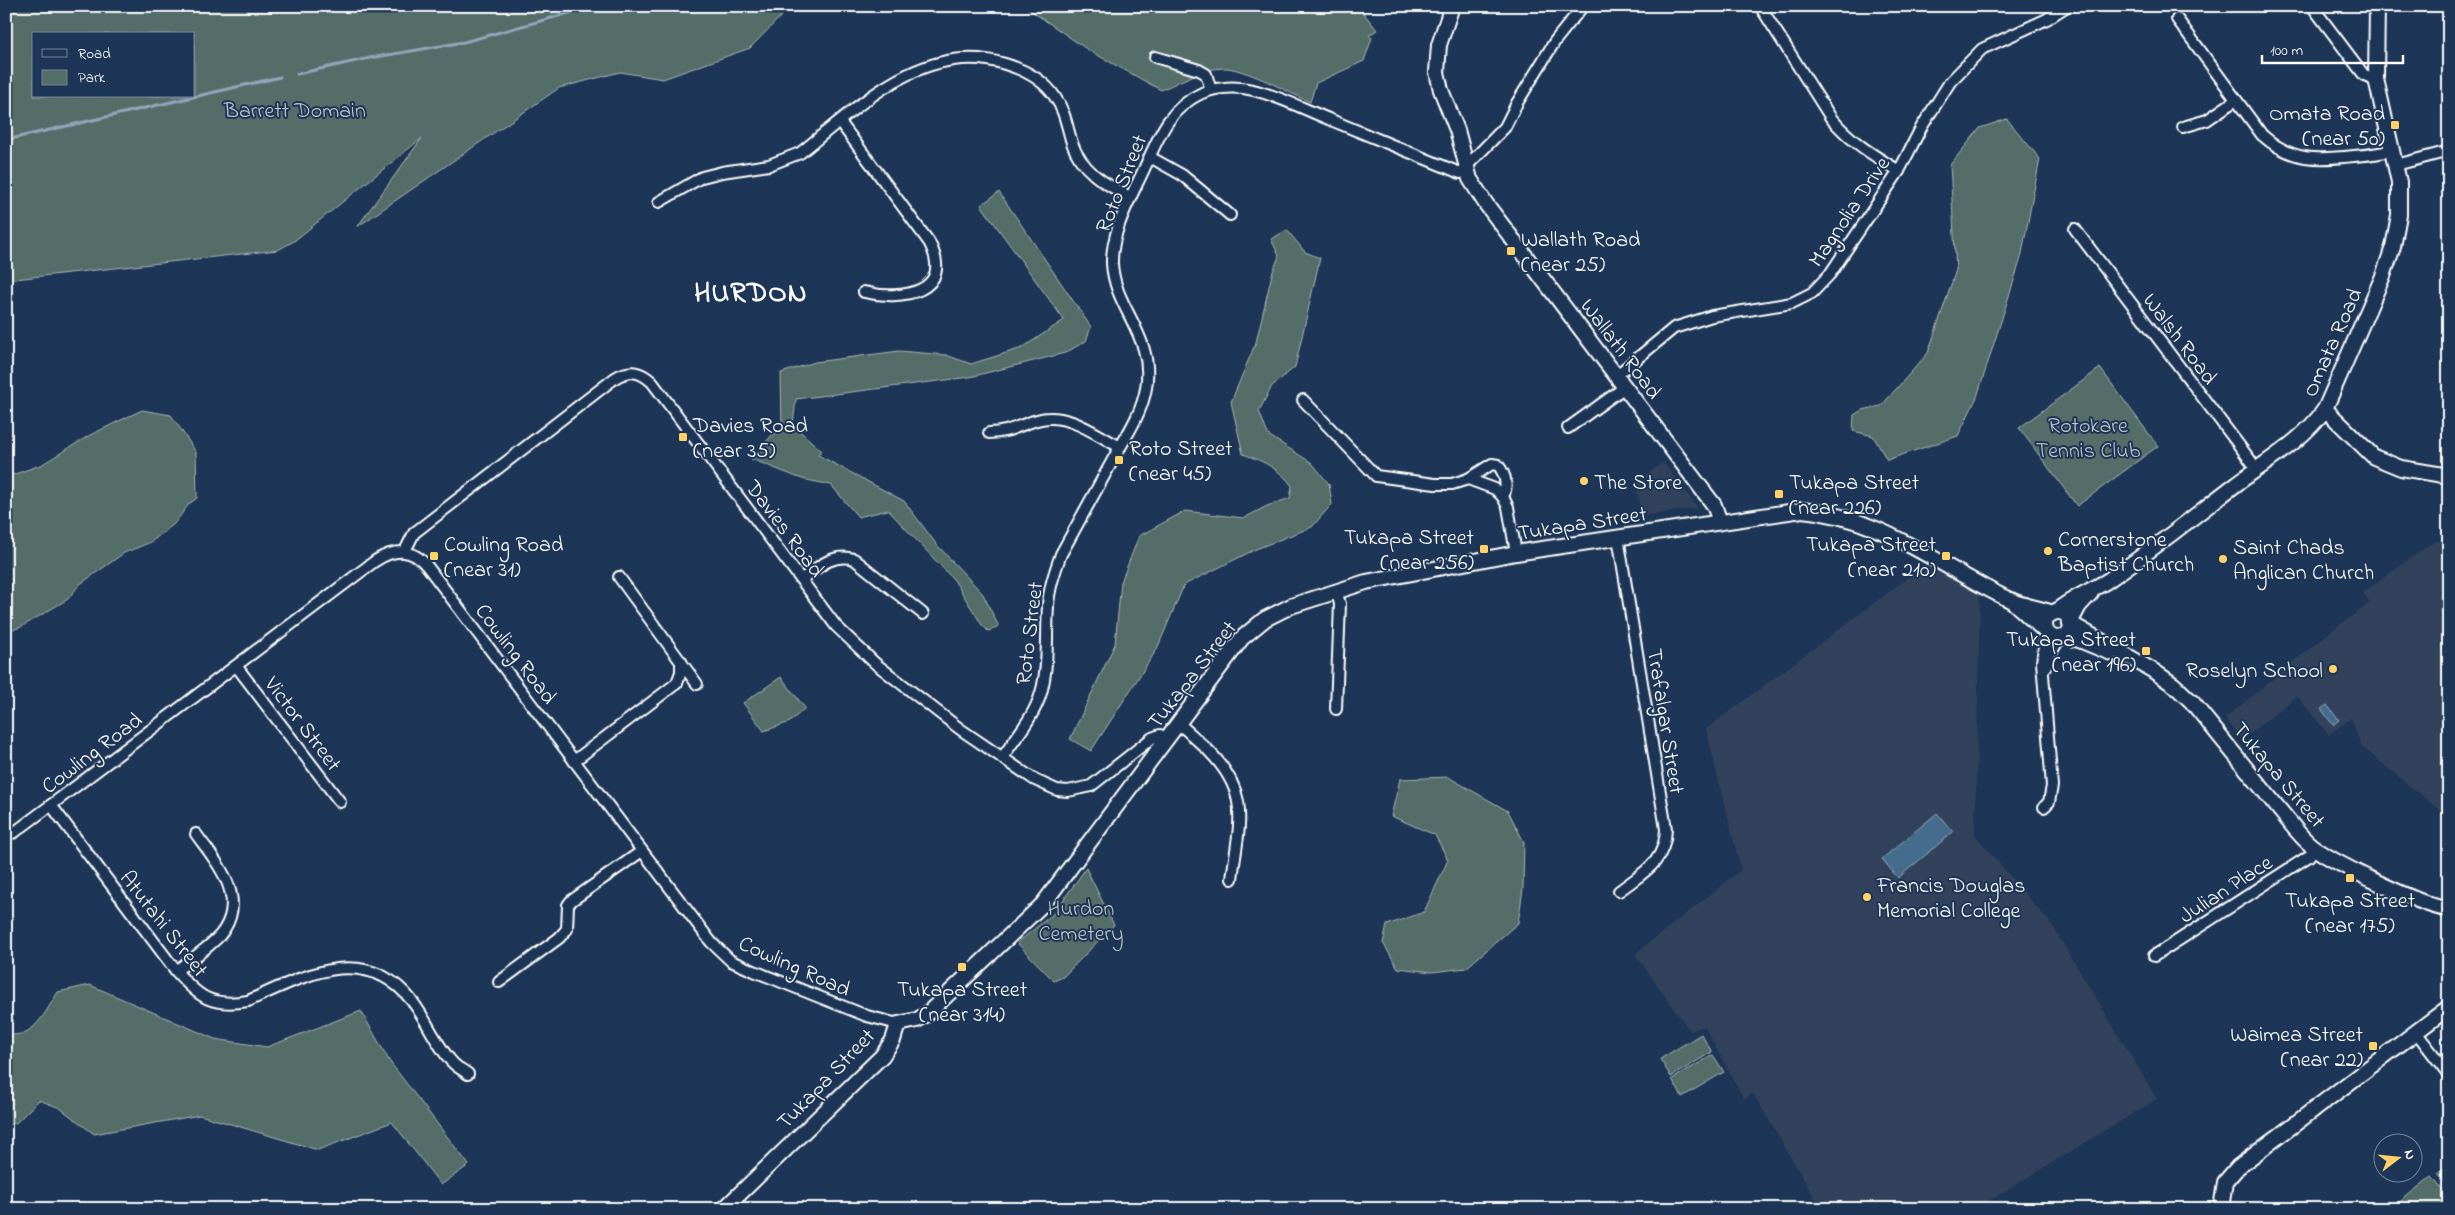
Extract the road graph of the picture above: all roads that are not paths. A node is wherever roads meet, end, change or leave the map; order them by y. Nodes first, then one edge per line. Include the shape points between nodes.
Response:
1 (1452, 6) edge
2 (1583, 6) edge
3 (1760, 6) edge
4 (2067, 6) edge
5 (2377, 6) edge
6 (2315, 10) dead end
7 (2177, 19) dead end
8 (1155, 57) dead end
9 (2376, 79) junction
10 (1211, 90) junction
11 (2236, 100) junction
12 (840, 122) junction
13 (2183, 127) dead end
14 (2392, 150) junction
15 (2449, 151) edge
16 (1150, 157) junction
17 (2396, 164) junction
18 (1467, 165) junction
19 (1899, 171) junction
20 (1131, 198) junction
21 (659, 202) dead end
22 (1230, 215) dead end
23 (2075, 230) dead end
24 (864, 292) dead end
25 (1621, 381) junction
26 (1303, 400) dead end
27 (2325, 409) junction
28 (1568, 428) dead end
29 (989, 433) dead end
30 (1120, 447) junction
31 (2256, 469) junction
32 (2449, 476) edge
33 (1468, 479) junction
34 (1503, 497) junction
35 (1720, 522) junction
36 (1618, 537) junction
37 (406, 551) junction
38 (1516, 553) junction
39 (619, 577) dead end
40 (801, 580) junction
41 (2094, 589) junction
42 (1336, 590) junction
43 (2011, 600) junction
44 (2054, 613) junction
45 (923, 614) dead end
46 (2070, 623) junction
47 (2055, 636) junction
48 (2122, 655) junction
49 (681, 660) junction
50 (237, 667) junction
51 (697, 684) dead end
52 (1336, 709) dead end
53 (1178, 723) junction
54 (1165, 739) junction
55 (1002, 758) junction
56 (574, 761) junction
57 (340, 802) dead end
58 (51, 805) junction
59 (2044, 807) dead end
60 (196, 834) dead end
61 (6, 835) edge
62 (2315, 848) junction
63 (642, 851) junction
64 (1232, 879) dead end
65 (1619, 891) dead end
66 (2449, 909) edge
67 (2154, 956) dead end
68 (176, 971) junction
69 (498, 982) dead end
70 (2449, 1007) edge
71 (898, 1024) junction
72 (2416, 1032) junction
73 (468, 1074) dead end
74 (2449, 1076) edge
75 (724, 1209) edge
76 (2221, 1209) edge

1 - 18 street, Wallath Road via 1439,45 1437,72
2 - 18 street via 1546,55 1505,127
3 - 19 street via 1831,118 1866,152
4 - 19 street, Magnolia Drive via 2047,19 1982,49 1950,82
5 - 9 street, Omata Road
6 - 9 street via 2364,75
7 - 11 street
8 - 10 street via 1206,74
9 - 14 street, Omata Road
10 - 16 street, Roto Street via 1174,112
10 - 18 street, Roto Street via 1254,90 1460,173
11 - 13 street via 2207,120
11 - 14 street via 2272,144 2305,158 2319,160
12 - 20 street via 896,80 921,68 963,59 997,62 1020,69 1044,84 1060,106 1078,155 1088,169 1101,182
12 - 21 street via 800,153 783,161 713,174
12 - 24 street via 929,242 936,260 932,278 919,291 899,296
14 - 17 street, Omata Road
15 - 17 street
16 - 20 street, Roto Street
16 - 22 street via 1182,175
17 - 27 street, Omata Road via 2400,199 2393,247 2384,276
18 - 25 street, Wallath Road via 1476,189
19 - 25 street, Magnolia Drive via 1830,274 1812,293 1792,303 1712,316 1674,328
20 - 30 street, Roto Street via 1114,242 1113,269 1118,293 1144,348 1148,374 1143,403
23 - 31 street, Walsh Road
25 - 28 street, Magnolia Drive
25 - 35 street, Wallath Road via 1714,505
26 - 33 street via 1376,476 1435,484 1452,484
27 - 31 street, Omata Road via 2310,428
27 - 32 street via 2374,457 2401,468
29 - 30 street via 1004,433 1054,417 1077,424
30 - 55 street, Roto Street via 1061,554 1048,603 1047,662 1042,691 1030,718
31 - 41 street, Omata Road
33 - 34 street via 1487,485
33 - 34 street via 1492,464 1498,465 1506,477
34 - 38 street via 1508,507
35 - 36 street, Tukapa Street
35 - 43 street, Tukapa Street via 1802,510 1828,512 1854,519 1915,546
36 - 38 street, Tukapa Street
36 - 65 street, Trafalgar Street via 1666,829 1666,844 1661,856
37 - 40 street, Davies Road via 414,533 615,378 634,371 652,382
37 - 50 street, Cowling Road via 391,552 375,561
37 - 56 street, Cowling Road via 427,566
38 - 42 street, Tukapa Street
39 - 49 street
40 - 45 street via 820,565 842,556 854,559
40 - 55 street, Davies Road via 854,645
41 - 44 street, Omata Road via 2081,593
41 - 46 street, Omata Road
42 - 52 street via 1340,604
42 - 53 street, Tukapa Street via 1291,606 1253,629 1225,660
43 - 44 street, Tukapa Street
43 - 47 street, Tukapa Street
44 - 46 street via 2063,614
44 - 47 street via 2046,622
46 - 47 street via 2069,631
46 - 48 street, Tukapa Street
47 - 48 street, Tukapa Street via 2079,640
47 - 59 street via 2044,671 2052,786 2051,798
48 - 62 street, Tukapa Street via 2167,680 2192,702 2296,830
49 - 51 street
49 - 56 street via 677,683
50 - 57 street, Victor Street
50 - 58 street, Cowling Road
53 - 54 street, Tukapa Street
53 - 64 street via 1229,774 1237,793 1239,817
54 - 55 street, Davies Road via 1160,735 1152,738 1091,786 1068,791 1046,786
54 - 71 street, Tukapa Street via 1044,904 927,1014
56 - 63 street, Cowling Road
58 - 61 street, Cowling Road
58 - 68 street, Atutahi Street
60 - 68 street via 223,871 233,905 220,935
62 - 66 street, Tukapa Street via 2421,902
62 - 67 street, Julian Place via 2309,856
63 - 69 street via 571,902 566,929 559,938
63 - 71 street, Cowling Road via 711,942 731,961 867,1016
68 - 73 street, Atutahi Street via 200,996 222,1004 248,1001 324,969 354,968 370,972 386,979 412,1000 452,1062
70 - 72 street
71 - 75 street, Tukapa Street via 893,1040 882,1056
72 - 74 street
72 - 76 street via 2238,1167 2225,1182

